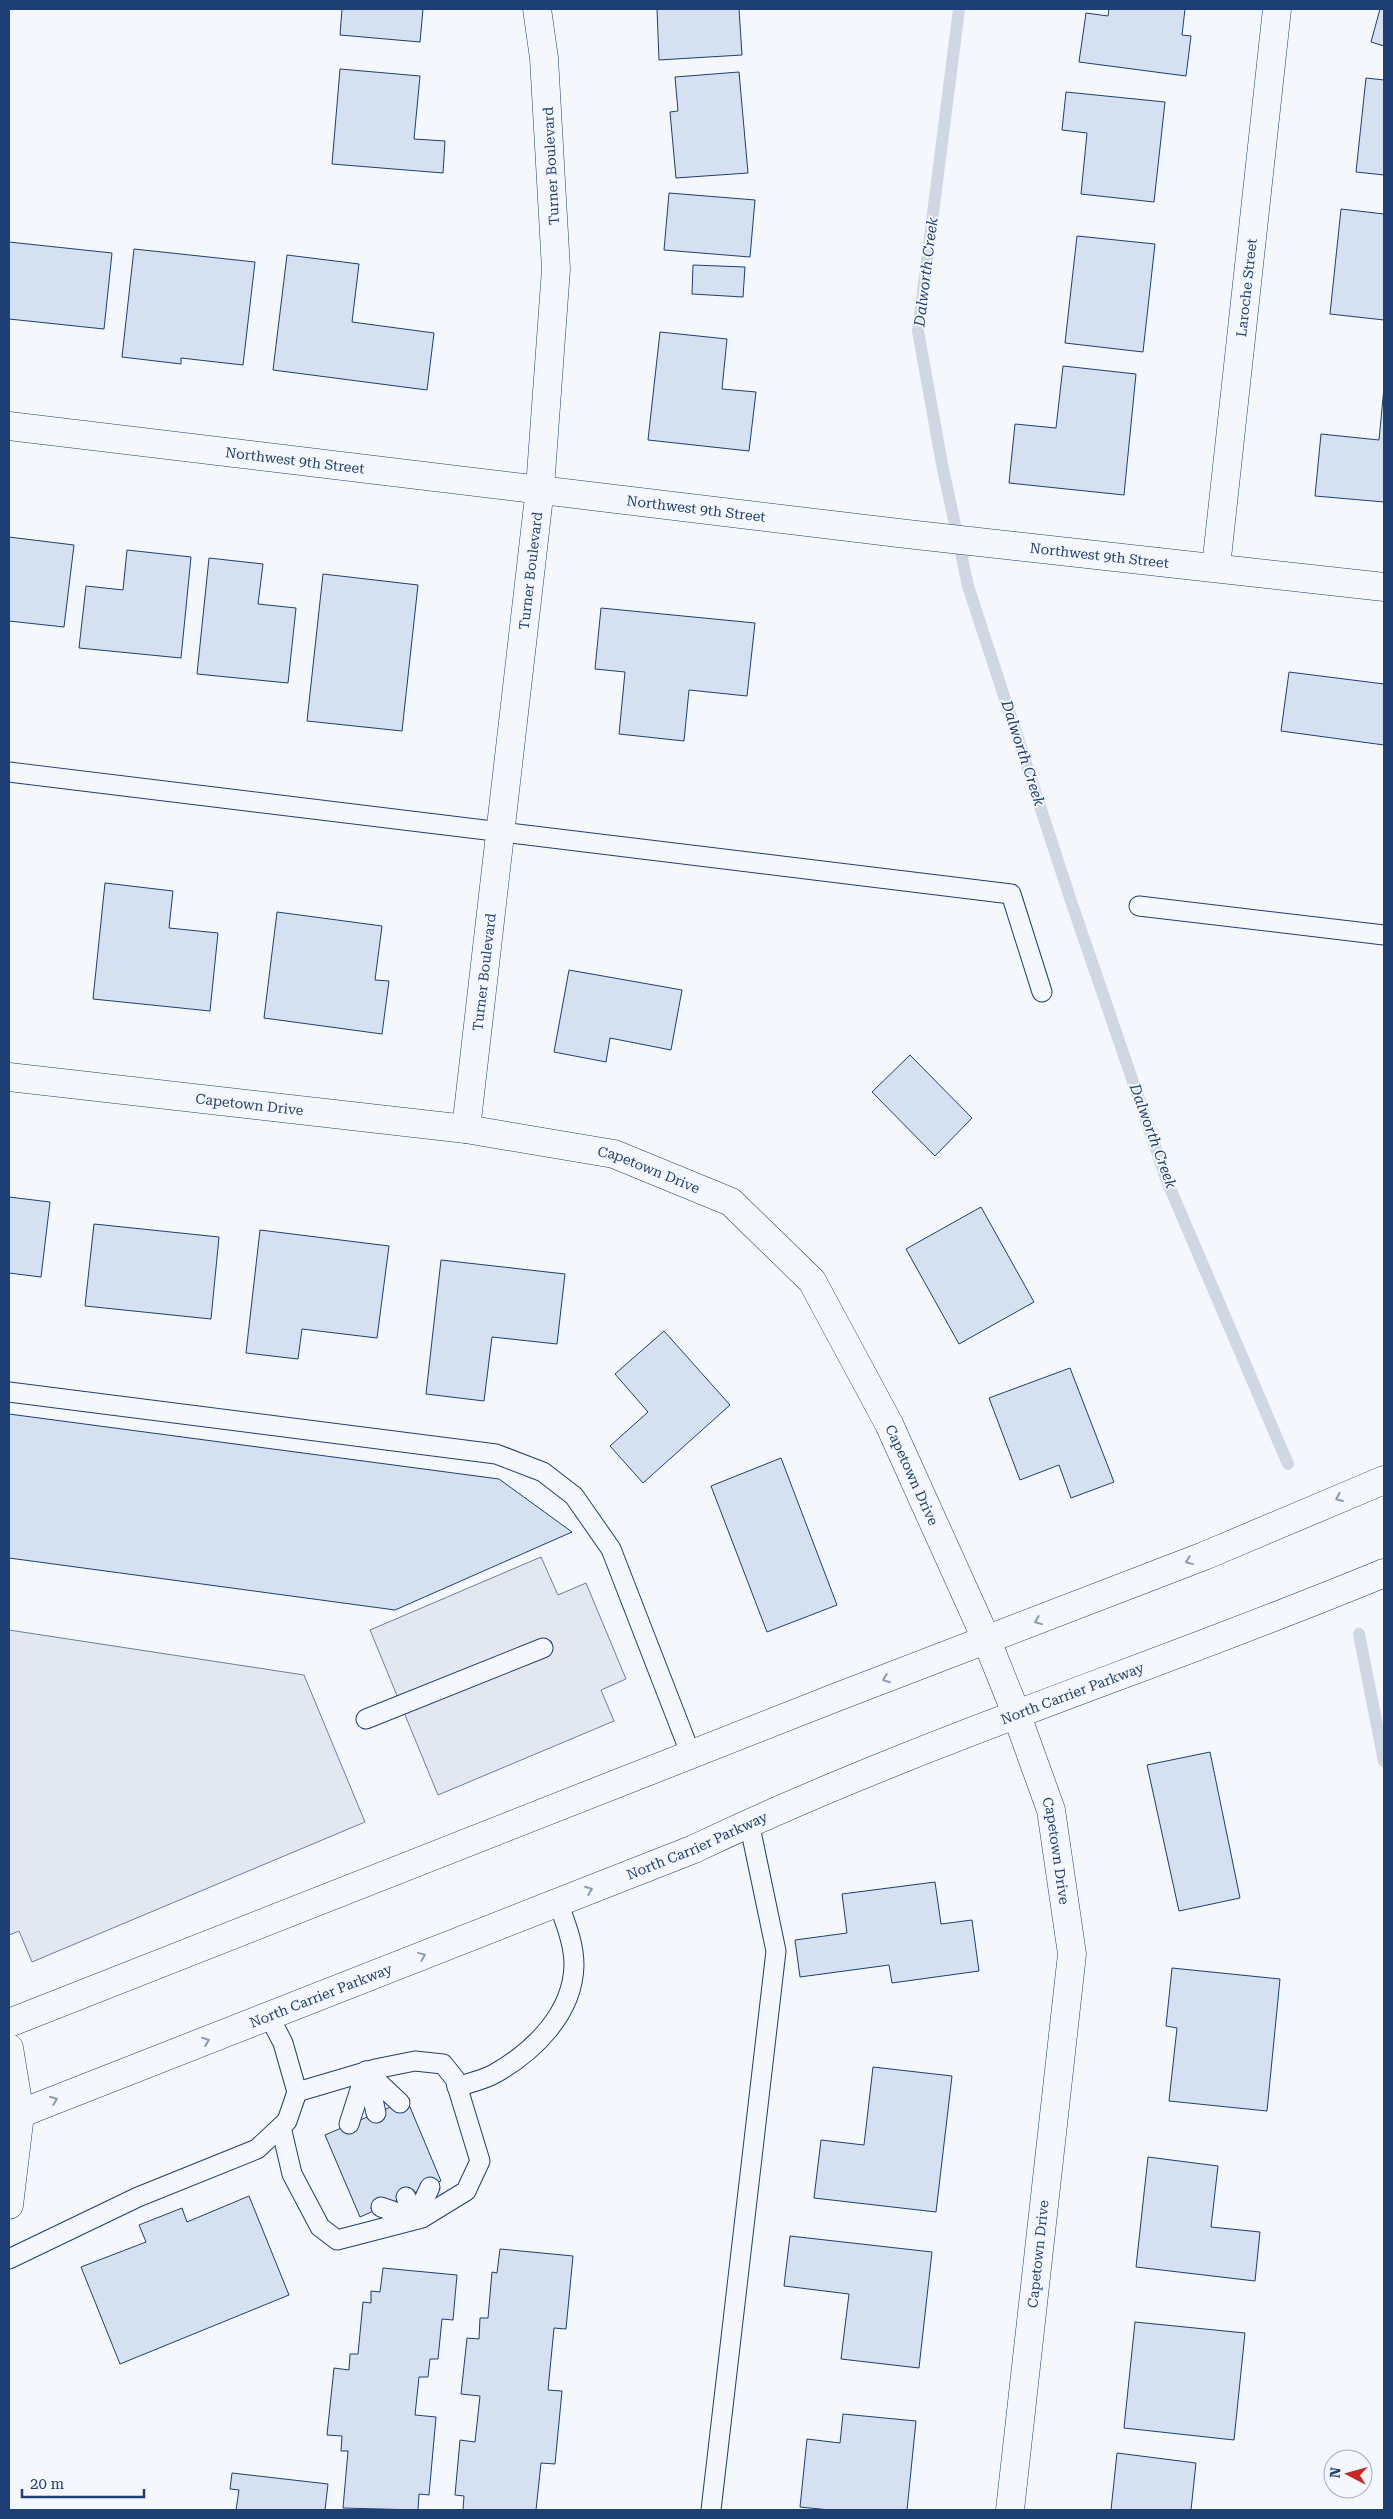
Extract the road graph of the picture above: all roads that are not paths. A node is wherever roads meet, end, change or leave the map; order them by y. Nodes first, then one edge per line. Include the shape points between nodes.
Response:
1 (537, 9) edge
2 (1277, 9) edge
3 (9, 426) edge
4 (540, 488) junction
5 (1216, 567) junction
6 (1384, 587) edge
7 (9, 772) edge
8 (500, 833) junction
9 (1139, 906) dead end
10 (1384, 935) edge
11 (1042, 992) dead end
12 (9, 1077) edge
13 (466, 1129) junction
14 (9, 1392) edge
15 (1384, 1480) edge
16 (1384, 1573) edge
17 (987, 1641) junction
18 (543, 1648) dead end
19 (1016, 1713) junction
20 (366, 1718) dead end
21 (690, 1755) junction
22 (749, 1822) junction
23 (558, 1902) junction
24 (269, 2016) junction
25 (9, 2024) edge
26 (9, 2048) edge
27 (366, 2071) junction
28 (457, 2086) junction
29 (297, 2092) junction
30 (400, 2103) dead end
31 (376, 2113) dead end
32 (14, 2116) edge
33 (349, 2124) dead end
34 (281, 2127) junction
35 (430, 2187) dead end
36 (406, 2196) dead end
37 (9, 2206) edge
38 (381, 2207) dead end
39 (415, 2220) junction
40 (9, 2259) edge
41 (711, 2510) edge
42 (1010, 2510) edge

1 - 4 street, Turner Boulevard via 544,58 556,269
2 - 5 street, Laroche Street
3 - 4 street, Northwest 9th Street via 447,480
4 - 5 street, Northwest 9th Street via 907,534
4 - 8 street, Turner Boulevard
5 - 6 street, Northwest 9th Street
7 - 8 lane
8 - 11 lane via 1011,894
8 - 13 street, Turner Boulevard
9 - 10 lane
12 - 13 street, Capetown Drive
13 - 17 street, Capetown Drive via 614,1154 731,1202 812,1281 889,1424
14 - 21 lane via 496,1454 543,1472 574,1496 611,1549
15 -> 17 street via 1204,1556
16 - 19 street, North Carrier Parkway via 1270,1620
17 - 19 street, Capetown Drive
17 -> 21 street
18 - 20 lane
19 - 22 street, North Carrier Parkway
19 - 42 street, Capetown Drive via 1051,1810 1072,1954
21 - 25 street
23 -> 22 street, North Carrier Parkway via 694,1849
22 - 41 lane via 776,1951
24 -> 23 street, North Carrier Parkway
23 - 28 lane via 572,1943 574,1966 566,2002 534,2047 492,2075
24 - 29 lane via 283,2043
32 -> 24 street, North Carrier Parkway
26 - 32 street
27 - 28 lane via 415,2061 443,2064
27 - 29 lane
27 - 30 lane
27 - 31 lane
27 - 33 lane
28 - 39 lane via 480,2161 466,2191
29 - 34 lane via 287,2121
32 - 37 street
34 - 39 lane via 292,2174 320,2227 337,2240
34 - 40 lane via 257,2149 138,2197
35 - 39 lane
36 - 39 lane
38 - 39 lane

